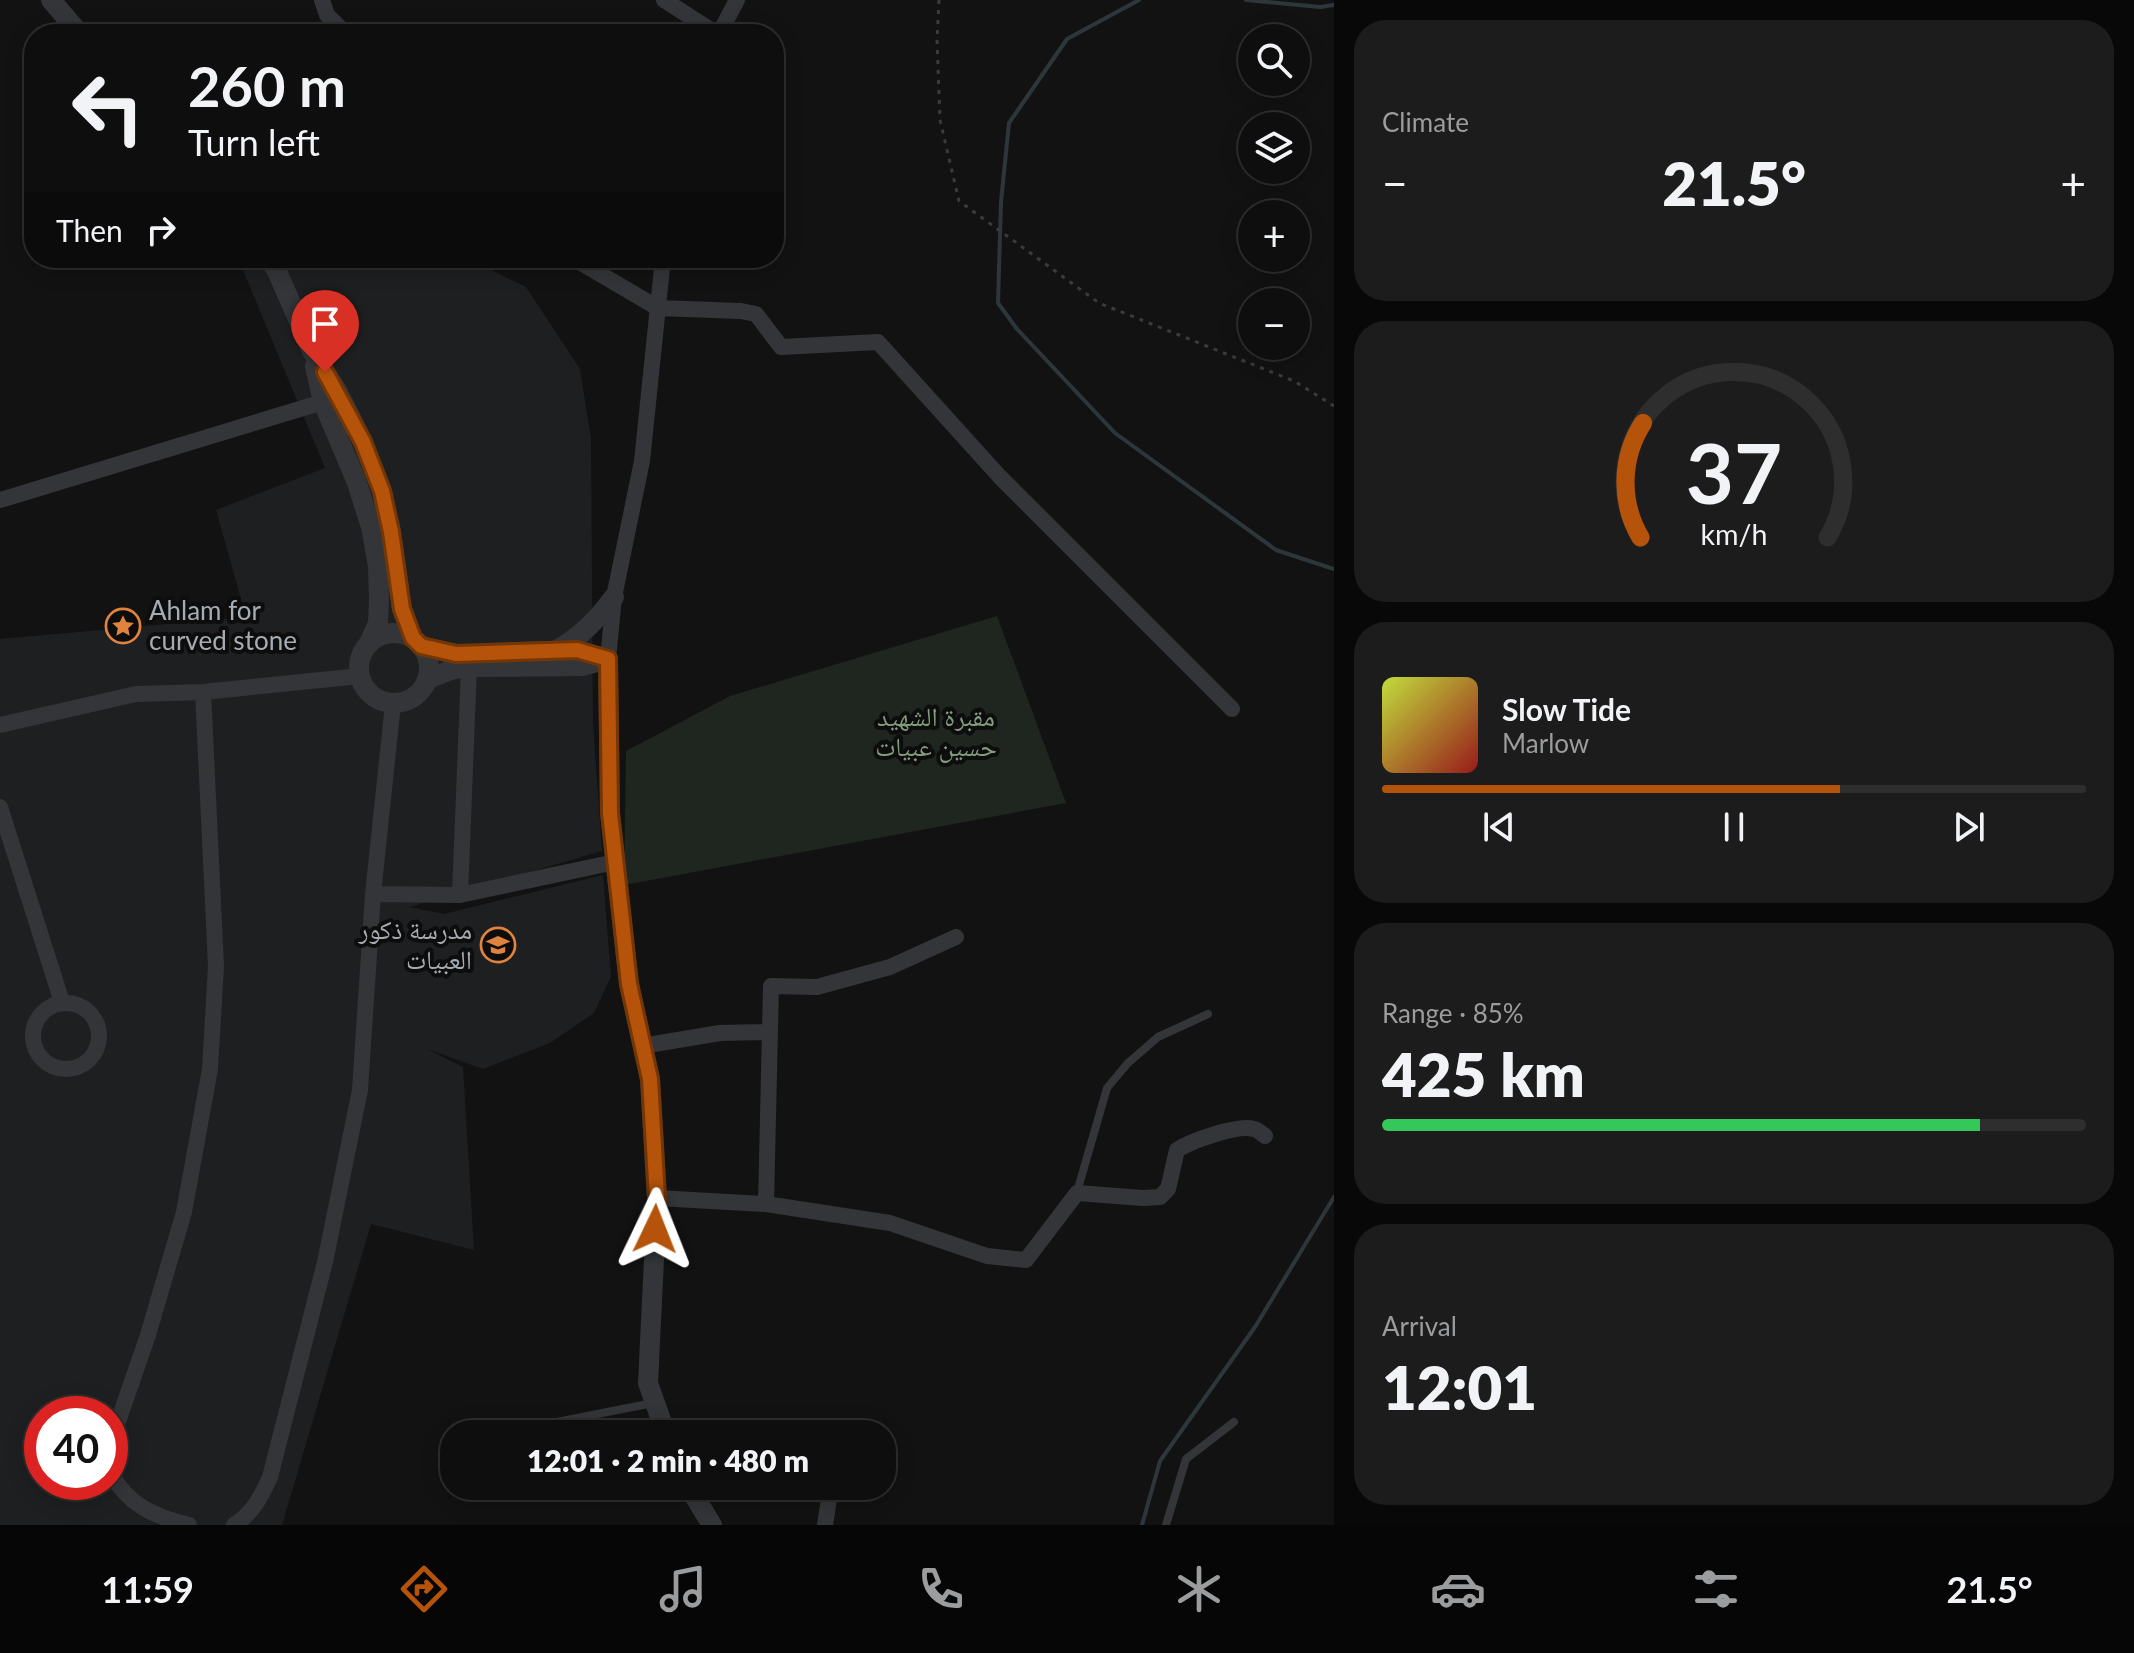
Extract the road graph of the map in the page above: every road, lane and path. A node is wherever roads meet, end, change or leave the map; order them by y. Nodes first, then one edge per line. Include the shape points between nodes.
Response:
1 (51, 0) edge
2 (322, 0) edge
3 (664, 0) edge
4 (737, 0) edge
5 (939, 0) edge
6 (71, 24) edge
7 (336, 24) edge
8 (702, 24) edge
9 (724, 24) edge
10 (275, 268) edge
11 (590, 268) edge
12 (662, 268) edge
13 (658, 308) junction
14 (312, 351) junction
15 (323, 402) junction
16 (1334, 406) edge
17 (0, 500) edge
18 (614, 597) junction
19 (417, 642) junction
20 (369, 643) junction
21 (557, 650) junction
22 (608, 659) junction
23 (469, 667) junction
24 (360, 676) junction
25 (428, 679) junction
26 (203, 692) junction
27 (393, 704) junction
28 (1232, 709) dead end
29 (0, 725) edge
30 (0, 807) edge
31 (615, 862) junction
32 (373, 894) junction
33 (460, 895) junction
34 (956, 937) dead end
35 (62, 1002) junction
36 (1208, 1014) dead end
37 (769, 1032) junction
38 (642, 1046) junction
39 (1265, 1136) dead end
40 (1077, 1193) junction
41 (657, 1198) junction
42 (766, 1204) junction
43 (127, 1396) edge
44 (653, 1403) junction
45 (567, 1420) edge
46 (660, 1420) edge
47 (1234, 1422) dead end
48 (128, 1497) edge
49 (697, 1500) edge
50 (829, 1500) edge
51 (189, 1525) edge
52 (234, 1525) edge
53 (712, 1525) edge
54 (825, 1525) edge
55 (1166, 1525) edge

1 - 6 street
2 - 7 street
3 - 8 street
4 - 9 street
5 - 16 path via 940,120 959,201 1099,303 1294,381
10 - 14 street
11 - 13 street
12 - 13 street
13 - 18 street via 642,461
13 - 28 street via 756,314 781,347 878,342 1000,477
14 - 15 street
14 - 19 street via 363,442 382,491 402,609
15 - 17 street
15 - 20 street via 371,527 379,599 378,623
18 - 21 street via 577,638
18 - 22 street
19 - 20 street via 390,633
19 - 21 street via 456,654
19 - 25 street via 427,656
20 - 24 street via 362,653
21 - 22 street
22 - 23 street via 582,666
22 - 31 street
23 - 25 street
23 - 33 street
24 - 26 street
24 - 27 street via 372,695
25 - 27 street via 415,697
26 - 29 street via 136,694
26 - 43 street via 216,966 210,1069 184,1212
27 - 32 street
30 - 35 street
31 - 33 street
31 - 38 street
32 - 33 street
32 - 52 street via 360,1090 325,1262 270,1477 260,1500
34 - 37 street via 890,967 817,987 771,986
35 - 35 street via 36,1021 33,1042 45,1061 76,1068 94,1055 100,1034 92,1014
36 - 40 lane via 1158,1037 1107,1088
37 - 38 street via 720,1033
37 - 42 street
38 - 41 street via 650,1079
39 - 40 street via 1251,1128 1217,1132 1187,1144 1177,1150 1168,1189 1160,1197
40 - 42 street via 1026,1260 987,1256 890,1223
41 - 42 street
41 - 44 street via 648,1383
44 - 45 lane
44 - 46 street
47 - 55 lane via 1186,1459
48 - 51 street
49 - 53 street
50 - 54 street

